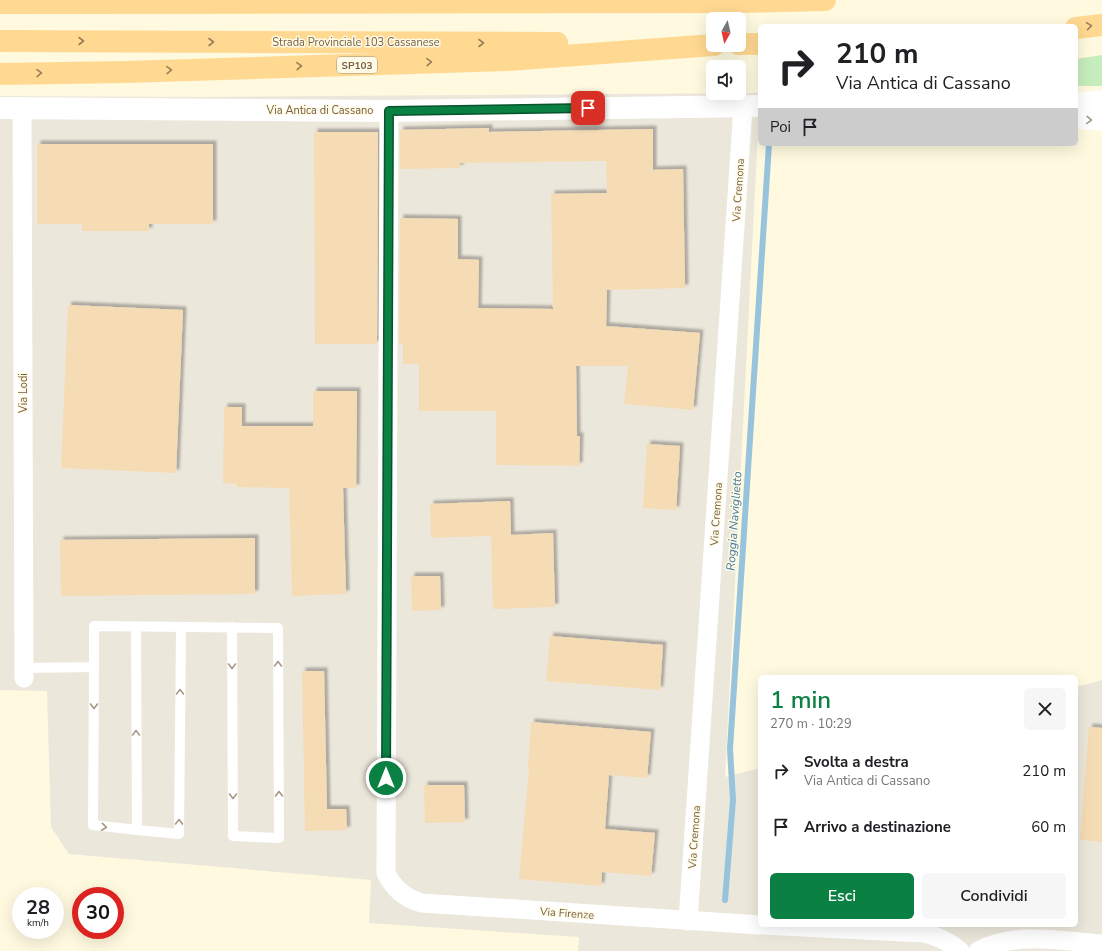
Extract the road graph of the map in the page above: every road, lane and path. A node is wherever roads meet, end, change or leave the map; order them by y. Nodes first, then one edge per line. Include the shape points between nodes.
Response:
1 (701, 0) edge
2 (826, 0) edge
3 (741, 2) junction
4 (0, 3) edge
5 (1102, 25) edge
6 (1078, 28) edge
7 (0, 41) edge
8 (706, 44) edge
9 (746, 44) edge
10 (758, 44) edge
11 (706, 45) edge
12 (0, 74) edge
13 (1102, 102) edge
14 (1078, 103) edge
15 (752, 106) edge
16 (0, 108) edge
17 (22, 108) junction
18 (389, 111) junction
19 (1078, 119) edge
20 (1102, 121) edge
21 (136, 626) junction
22 (181, 627) junction
23 (232, 628) junction
24 (94, 667) junction
25 (24, 673) joint
26 (137, 830) junction
27 (688, 921) junction
28 (758, 925) edge
29 (802, 927) edge
30 (1102, 944) edge
31 (960, 951) edge
32 (978, 951) edge

1 - 3 highway
2 - 3 highway
3 - 4 highway
6 -> 5 highway
7 -> 8 highway, Strada Provinciale 103 Cassanese / SP103
9 - 10 highway
12 -> 11 highway, SP103 via 507,60
13 - 14 main road
15 - 18 main road, Via Antica di Cassano
15 - 27 street, Via Cremona
16 - 17 main road, Via Antica di Cassano
17 - 18 main road, Via Antica di Cassano
17 - 25 street, Via Lodi
18 - 27 street, Via Firenze via 386,873 400,892 422,903
19 -> 20 street
21 - 22 lane
21 - 24 lane via 94,626
26 -> 21 lane
22 - 23 lane
26 -> 22 lane via 179,834
23 -> 23 lane via 234,836 279,838 278,628
24 - 25 lane
24 -> 26 lane via 93,826
27 - 28 street, Via Firenze
29 - 31 street, Via Firenze via 923,933 936,936
30 - 32 street via 1016,939 998,942

